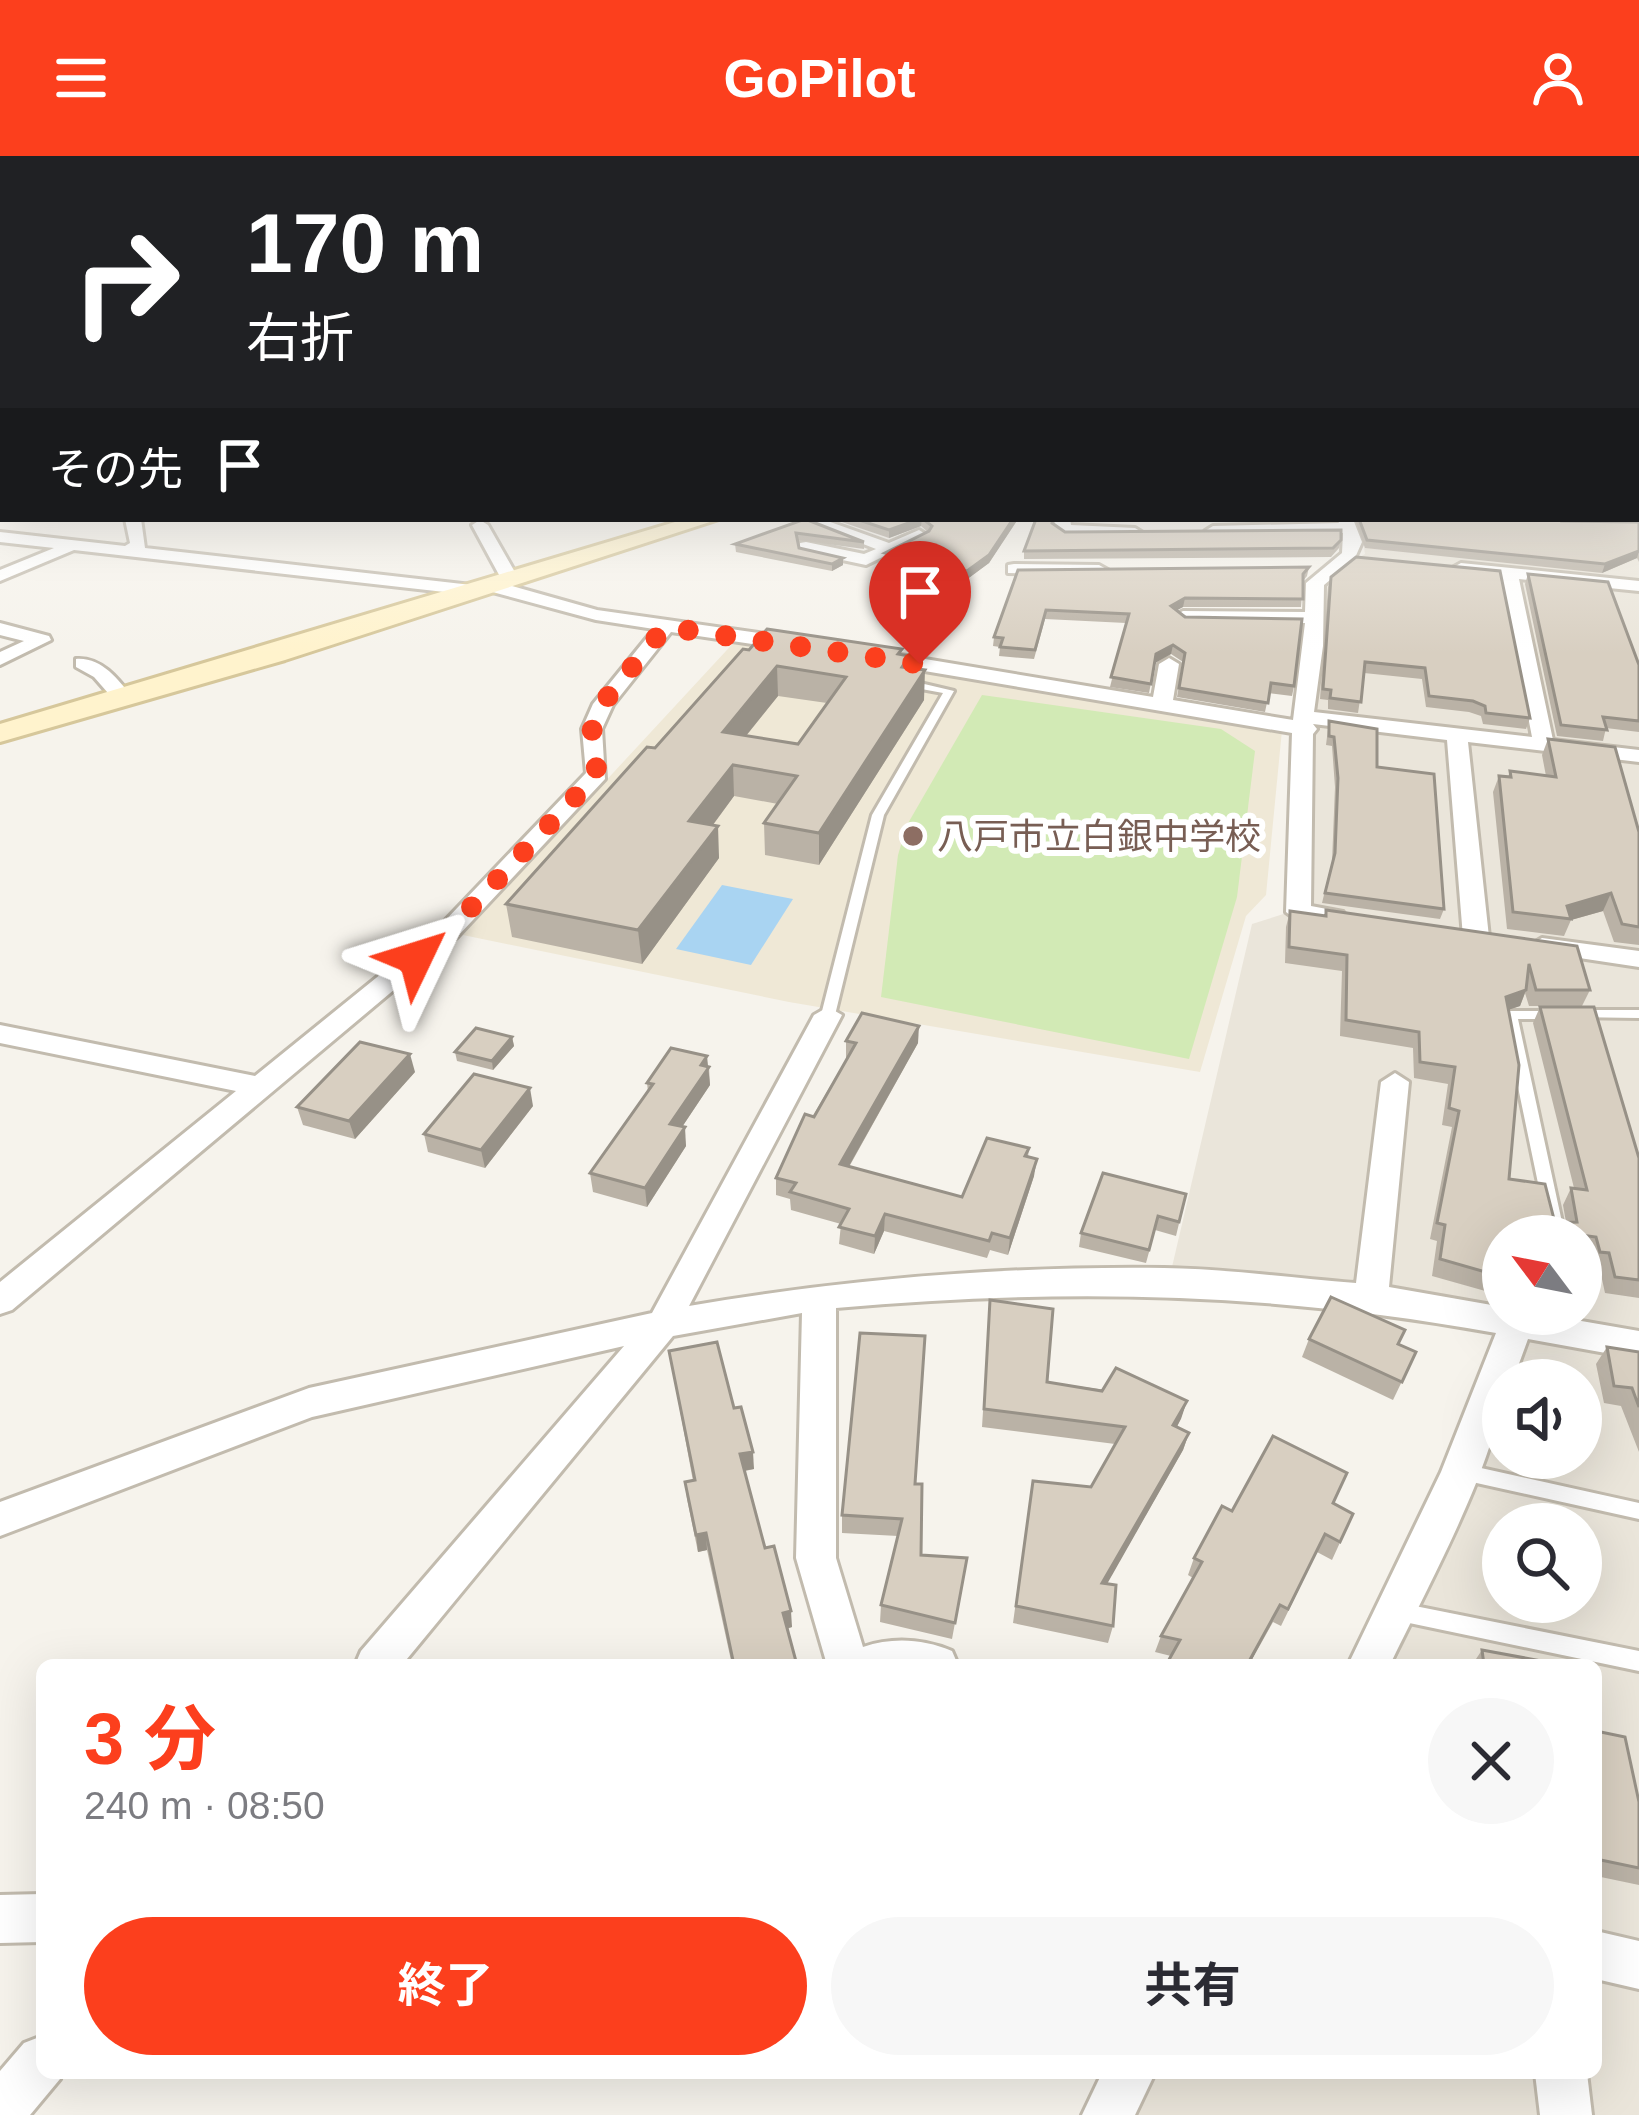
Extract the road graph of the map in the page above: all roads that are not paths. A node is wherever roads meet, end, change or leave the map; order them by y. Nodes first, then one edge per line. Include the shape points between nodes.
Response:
1 (134, 522) edge
2 (698, 522) edge
3 (815, 522) edge
4 (1063, 522) edge
5 (1348, 523) edge
6 (480, 525) dead end
7 (1186, 532) edge
8 (1163, 533) edge
9 (0, 537) edge
10 (75, 545) junction
11 (920, 545) edge
12 (806, 547) edge
13 (886, 547) junction
14 (130, 550) junction
15 (1443, 566) edge
16 (1014, 569) edge
17 (1127, 570) edge
18 (1510, 574) junction
19 (0, 575) edge
20 (495, 586) junction
21 (1639, 586) edge
22 (1183, 616) edge
23 (1313, 617) junction
24 (665, 627) junction
25 (0, 629) edge
26 (827, 649) edge
27 (850, 653) edge
28 (0, 659) edge
29 (83, 663) dead end
30 (1169, 664) edge
31 (920, 686) edge
32 (122, 698) junction
33 (1162, 703) junction
34 (1306, 723) junction
35 (0, 733) edge
36 (1457, 735) junction
37 (1544, 745) junction
38 (1639, 756) edge
39 (1365, 922) edge
40 (1639, 959) edge
41 (1639, 1014) edge
42 (828, 1015) joint
43 (0, 1034) edge
44 (1395, 1082) dead end
45 (258, 1086) junction
46 (1553, 1215) edge
47 (819, 1297) junction
48 (1371, 1297) junction
49 (0, 1301) edge
50 (1482, 1318) edge
51 (663, 1324) junction
52 (1512, 1335) edge
53 (1578, 1335) edge
54 (1639, 1346) edge
55 (1460, 1472) junction
56 (1639, 1511) edge
57 (0, 1520) edge
58 (1395, 1611) junction
59 (381, 1659) edge
60 (846, 1659) edge
61 (1372, 1659) edge
62 (1639, 1661) edge
63 (36, 1918) edge
64 (0, 1919) edge
65 (1602, 1956) edge
66 (1639, 1965) edge
67 (36, 2069) edge
68 (1126, 2079) edge
69 (1562, 2079) edge
70 (0, 2111) edge
71 (1108, 2115) edge
72 (1566, 2115) edge

1 - 14 street via 139,545
2 - 20 street
3 - 13 street
4 - 8 street via 1064,530
5 - 7 street
5 - 23 street via 1343,562 1315,583
6 - 20 street
9 - 10 street
10 - 14 street
10 - 19 street
11 - 13 street
12 - 13 street via 866,560
14 - 20 street
15 - 18 street
16 - 17 street
18 - 21 street
18 - 37 street
20 - 24 street
20 - 32 street
22 - 23 street
23 - 34 street
24 - 26 street
24 - 45 street via 602,704 592,729 597,774 448,932
25 - 28 street via 42,640
27 - 33 street
29 - 32 street
30 - 33 street
31 - 42 lane via 949,691 878,815
32 - 35 street
33 - 34 street
34 - 36 street
34 - 39 street via 1298,912
36 - 37 street
36 - 40 street via 1488,938
37 - 38 street
41 - 46 lane via 1510,1015
42 - 51 street
43 - 45 street
44 - 48 street
45 - 49 street
47 - 48 street via 964,1284 1168,1281
47 - 51 street
47 - 60 street via 816,1558
48 - 50 street
51 - 57 street via 309,1403
51 - 59 street
52 - 55 street
53 - 54 street
55 - 56 lane
55 - 58 street
58 - 61 street
58 - 62 lane
63 - 64 street
65 - 66 street
67 - 70 street
68 - 71 street
69 - 72 street

